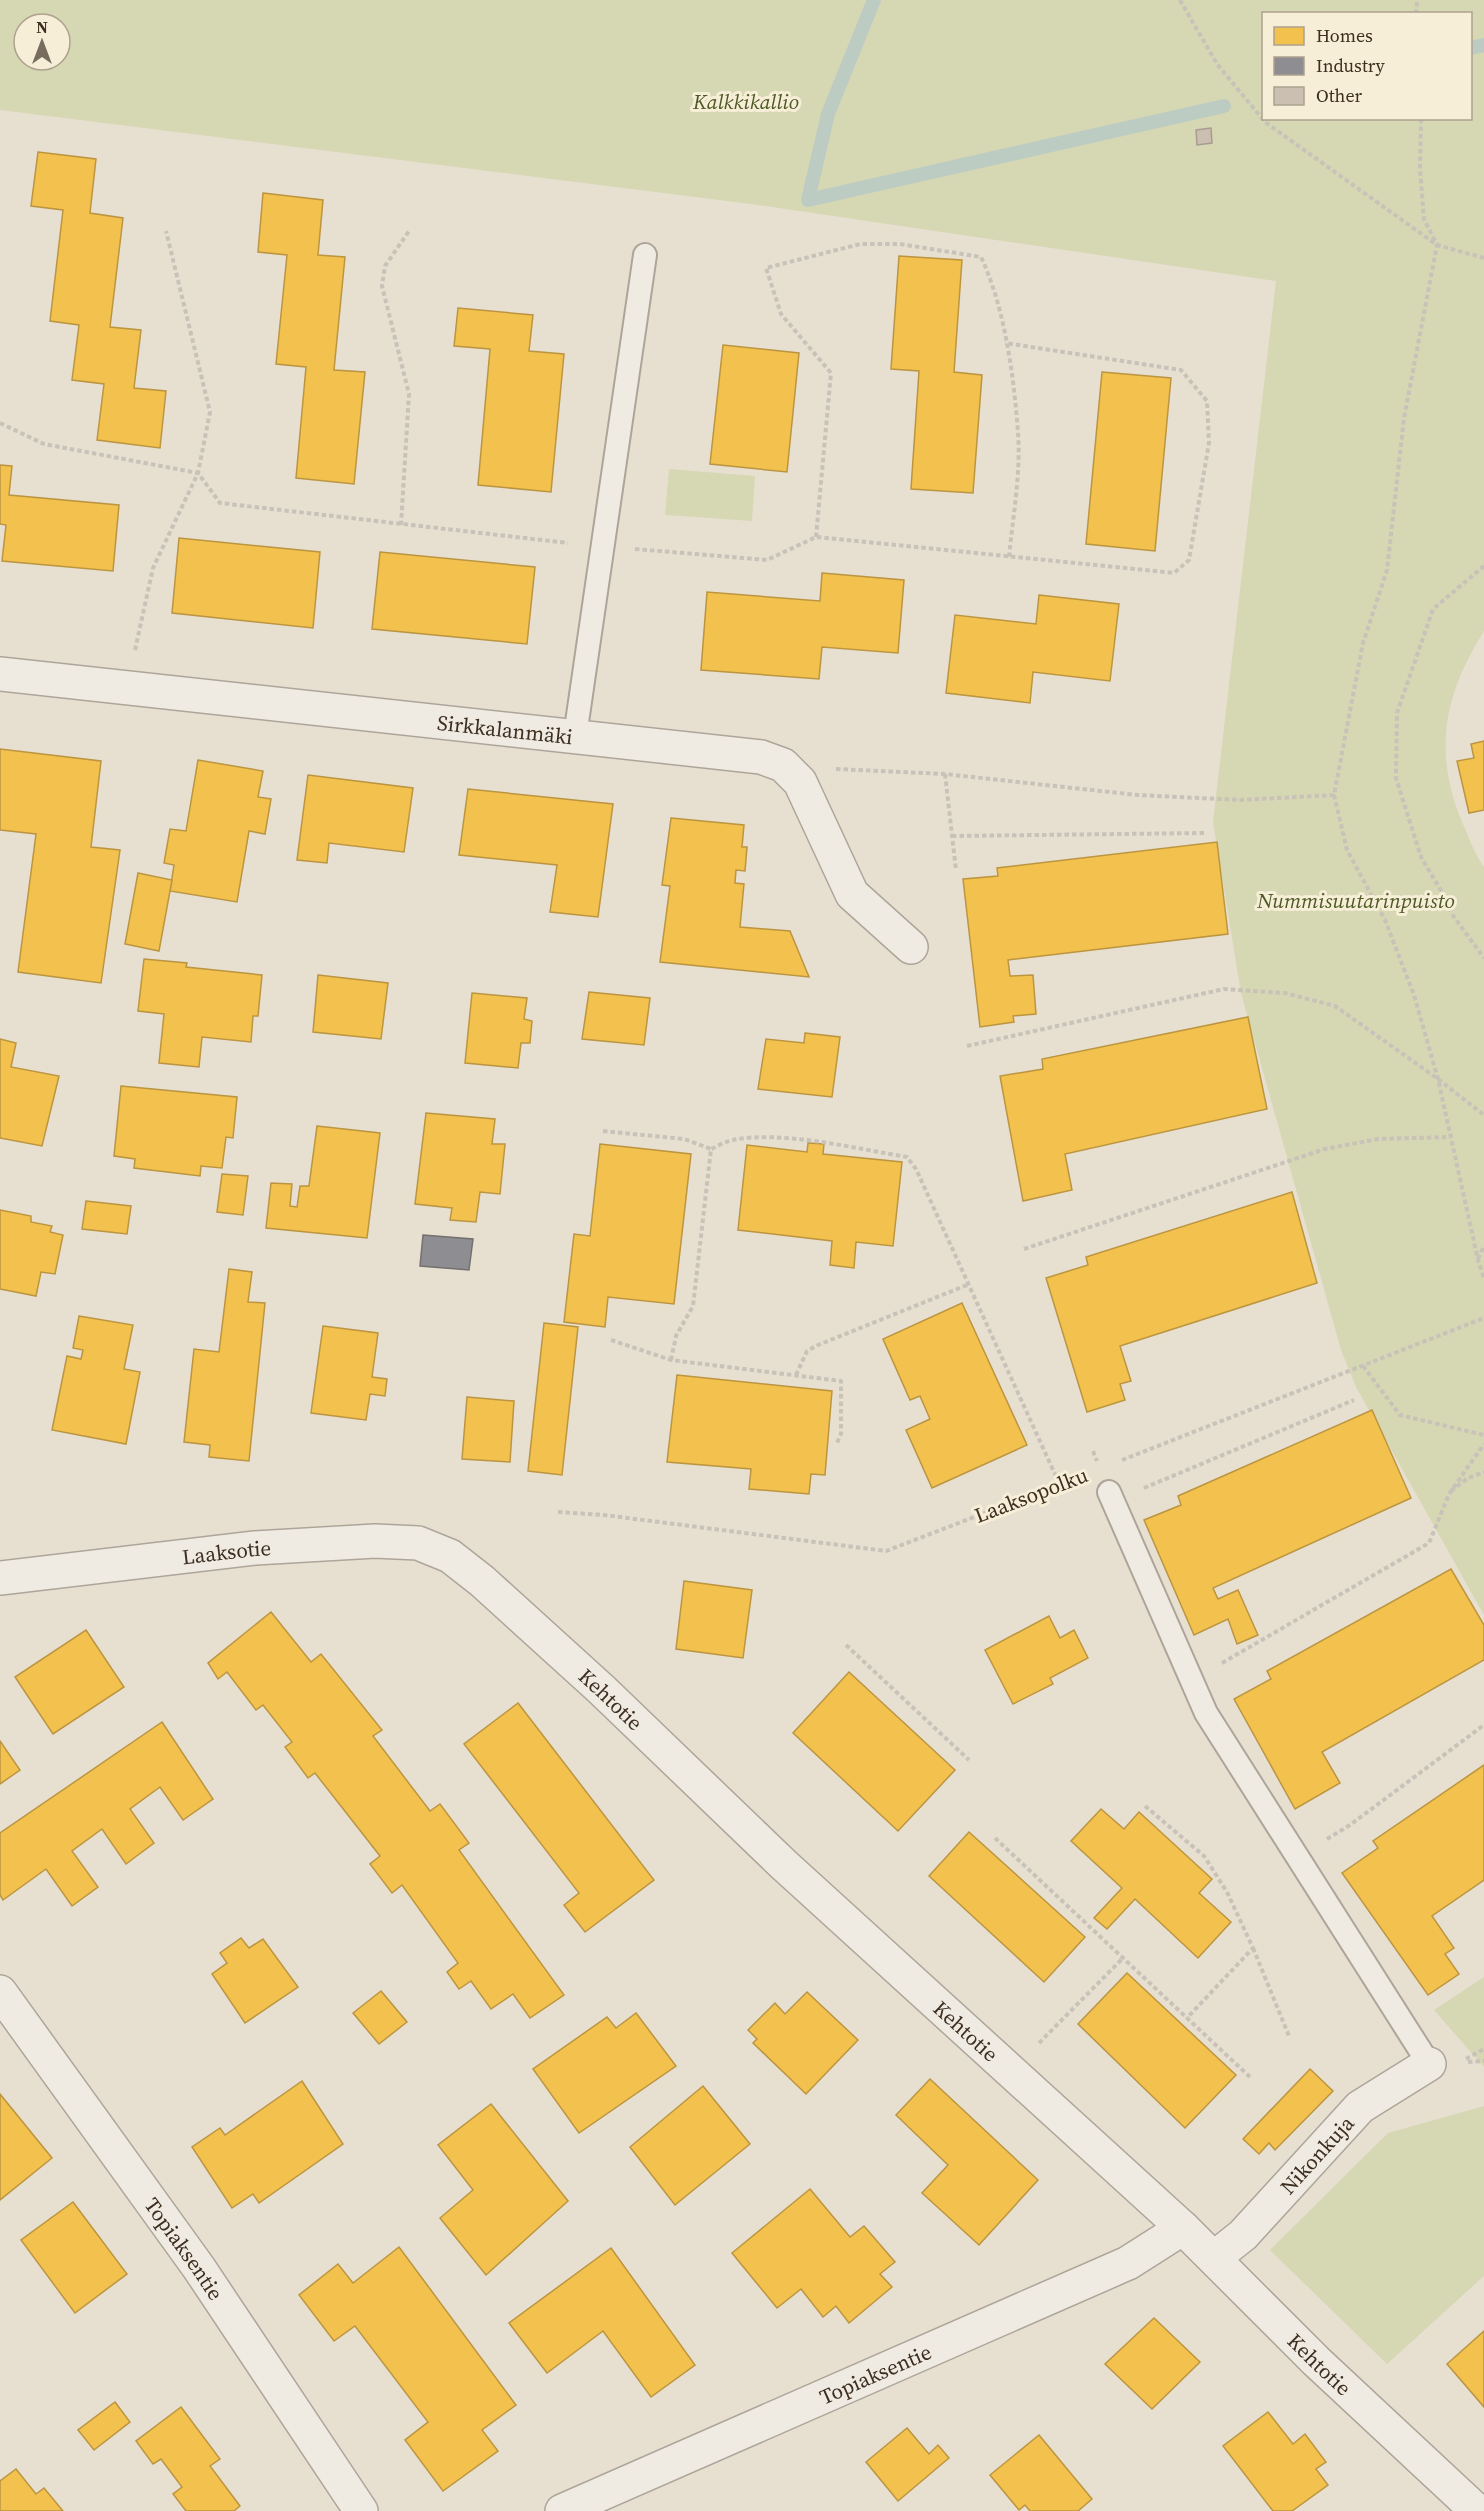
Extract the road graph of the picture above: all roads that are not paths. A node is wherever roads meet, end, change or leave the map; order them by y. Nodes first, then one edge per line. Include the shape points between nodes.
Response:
1 (645, 255) dead end
2 (0, 674) edge
3 (575, 736) junction
4 (911, 947) dead end
5 (1111, 1496) road end
6 (450, 1556) joint
7 (0, 1578) edge
8 (0, 1992) edge
9 (1429, 2064) joint
10 (1183, 2228) junction
11 (1214, 2258) junction
12 (361, 2511) edge
13 (562, 2511) edge
14 (1476, 2511) edge

1 - 3 lane
2 - 3 street, Sirkkalanmäki
3 - 4 street, Sirkkalanmäki via 761,757 783,765 800,782 852,894
5 - 9 lane via 1206,1713
6 - 7 street, Laaksotie via 418,1544 375,1541 255,1548
6 - 10 street, Kehtotie via 601,1689 783,1864
8 - 12 street, Topiaksentie via 199,2268
9 - 11 street, Nikonkuja via 1360,2107 1243,2235
10 - 11 street, Kehtotie
10 - 13 street, Topiaksentie via 1128,2263
11 - 14 street, Kehtotie via 1316,2361

